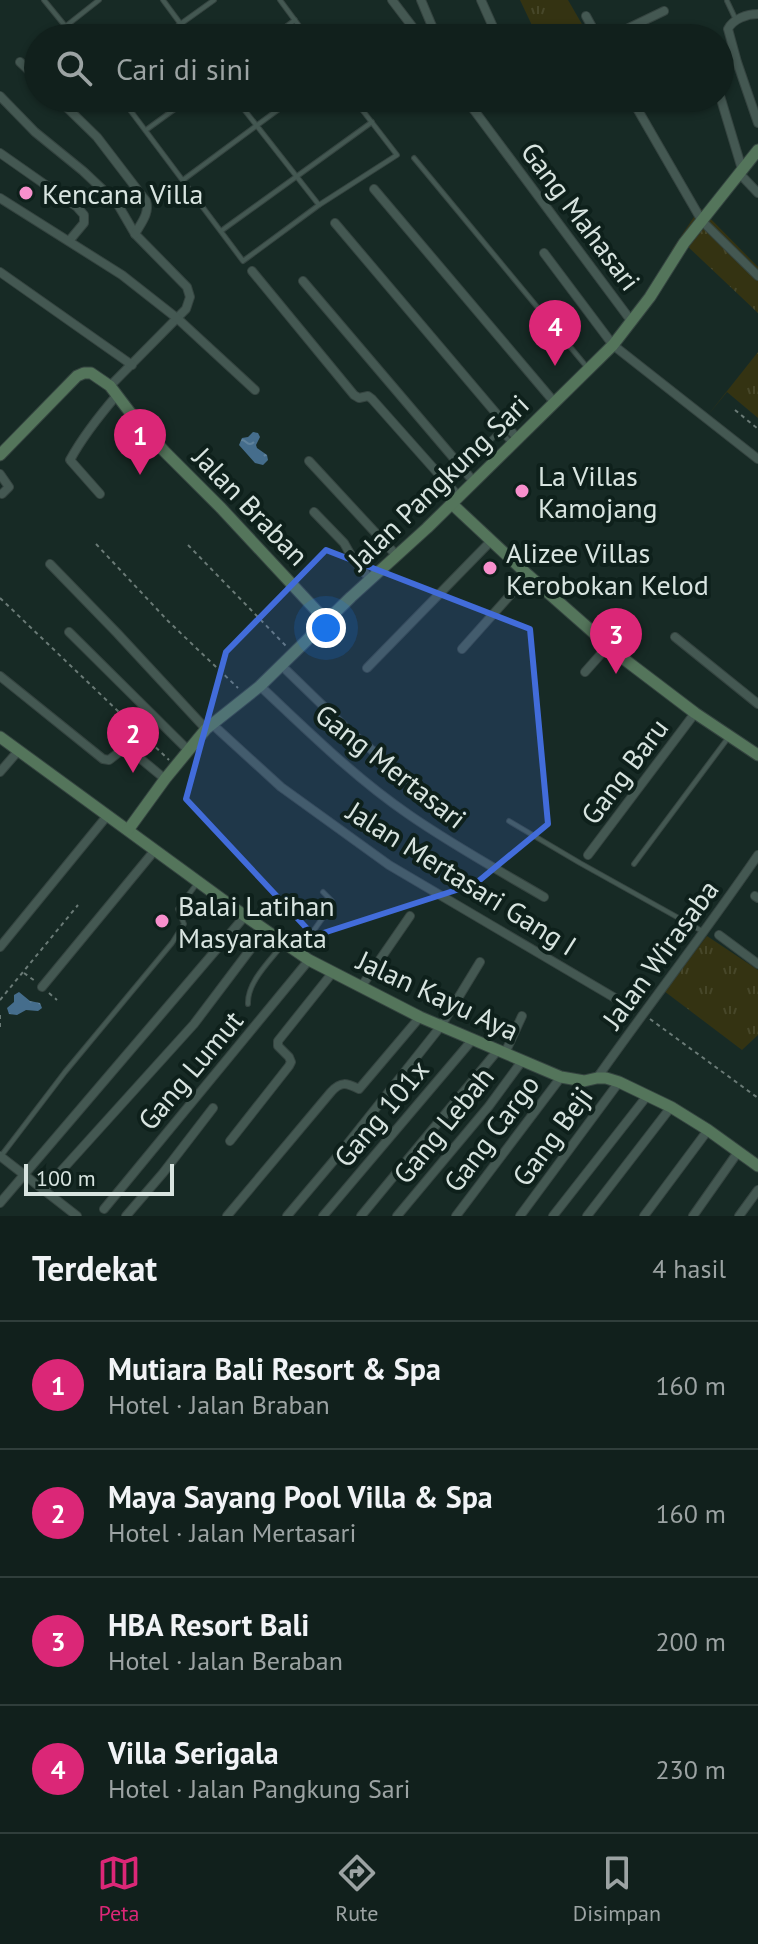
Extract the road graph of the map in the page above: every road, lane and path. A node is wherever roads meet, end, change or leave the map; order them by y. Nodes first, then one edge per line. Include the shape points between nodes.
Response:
1 (44, 0) edge
2 (99, 0) edge
3 (163, 0) edge
4 (214, 0) edge
5 (280, 0) edge
6 (392, 0) edge
7 (421, 0) edge
8 (481, 0) edge
9 (727, 1) edge
10 (664, 11) dead end
11 (758, 14) edge
12 (586, 16) dead end
13 (295, 20) junction
14 (736, 20) junction
15 (64, 24) edge
16 (69, 24) edge
17 (180, 24) joint
18 (290, 24) edge
19 (298, 24) edge
20 (410, 24) edge
21 (431, 24) edge
22 (492, 24) edge
23 (590, 24) edge
24 (637, 24) edge
25 (731, 24) edge
26 (734, 50) edge
27 (20, 62) dead end
28 (24, 66) edge
29 (0, 96) edge
30 (71, 112) edge
31 (132, 112) edge
32 (171, 112) edge
33 (245, 112) edge
34 (274, 112) edge
35 (364, 112) edge
36 (475, 112) edge
37 (639, 112) edge
38 (724, 112) edge
39 (372, 122) junction
40 (758, 123) edge
41 (255, 126) junction
42 (146, 130) junction
43 (758, 150) edge
44 (0, 153) edge
45 (414, 158) dead end
46 (740, 171) junction
47 (296, 176) junction
48 (183, 180) junction
49 (374, 189) dead end
50 (758, 193) edge
51 (0, 198) edge
52 (319, 205) junction
53 (702, 221) junction
54 (335, 223) dead end
55 (221, 231) junction
56 (135, 234) junction
57 (69, 241) junction
58 (544, 253) dead end
59 (252, 271) dead end
60 (0, 272) edge
61 (758, 276) edge
62 (303, 281) dead end
63 (178, 319) junction
64 (632, 322) junction
65 (613, 345) junction
66 (132, 365) junction
67 (589, 369) junction
68 (255, 390) dead end
69 (113, 391) junction
70 (555, 403) junction
71 (735, 410) dead end
72 (758, 429) edge
73 (514, 441) junction
74 (0, 455) edge
75 (758, 459) edge
76 (309, 461) dead end
77 (493, 462) junction
78 (0, 474) edge
79 (474, 482) junction
80 (2, 494) edge
81 (100, 494) dead end
82 (455, 500) junction
83 (314, 512) dead end
84 (491, 541) junction
85 (96, 544) dead end
86 (188, 545) dead end
87 (397, 556) junction
88 (50, 564) dead end
89 (528, 575) junction
90 (370, 579) junction
91 (0, 598) edge
92 (327, 622) junction
93 (69, 632) dead end
94 (675, 637) dead end
95 (608, 646) junction
96 (462, 649) dead end
97 (294, 653) junction
98 (281, 665) junction
99 (367, 668) dead end
100 (585, 672) dead end
101 (0, 676) edge
102 (260, 686) junction
103 (245, 696) junction
104 (758, 704) edge
105 (695, 713) junction
106 (209, 727) junction
107 (729, 736) junction
108 (0, 737) edge
109 (19, 750) junction
110 (189, 751) junction
111 (758, 755) edge
112 (176, 766) junction
113 (0, 772) edge
114 (165, 779) junction
115 (420, 790) dead end
116 (107, 816) junction
117 (509, 821) dead end
118 (128, 830) junction
119 (155, 850) junction
120 (588, 855) dead end
121 (758, 857) edge
122 (634, 864) dead end
123 (199, 881) junction
124 (323, 892) dead end
125 (544, 897) dead end
126 (78, 905) dead end
127 (245, 916) junction
128 (410, 916) dead end
129 (265, 930) junction
130 (704, 932) junction
131 (719, 935) dead end
132 (284, 942) junction
133 (0, 947) edge
134 (299, 952) junction
135 (309, 960) junction
136 (480, 962) dead end
137 (758, 964) edge
138 (333, 972) junction
139 (42, 987) dead end
140 (361, 987) junction
141 (0, 1000) edge
142 (620, 1001) dead end
143 (248, 1004) dead end
144 (643, 1013) junction
145 (0, 1015) edge
146 (522, 1016) dead end
147 (420, 1017) junction
148 (441, 1026) junction
149 (0, 1030) edge
150 (473, 1039) junction
151 (501, 1052) junction
152 (522, 1061) junction
153 (561, 1077) junction
154 (597, 1078) junction
155 (619, 1082) junction
156 (647, 1096) junction
157 (758, 1098) edge
158 (671, 1107) junction
159 (213, 1108) dead end
160 (708, 1130) junction
161 (230, 1141) dead end
162 (738, 1152) junction
163 (0, 1156) edge
164 (758, 1166) edge
165 (24, 1176) junction
166 (758, 1190) edge
167 (43, 1191) junction
168 (0, 1203) edge
169 (104, 1209) dead end
170 (77, 1216) edge
171 (126, 1216) edge
172 (227, 1216) edge
173 (287, 1216) edge
174 (323, 1216) edge
175 (361, 1216) edge
176 (397, 1216) edge
177 (456, 1216) edge
178 (520, 1216) edge
179 (553, 1216) edge
180 (587, 1216) edge
181 (644, 1216) edge
182 (693, 1216) edge
183 (739, 1216) edge

1 - 15 lane
2 - 16 lane
3 - 17 lane
4 - 17 lane
5 - 13 lane
6 - 20 street
7 - 21 street
8 - 22 street
9 - 14 lane
10 - 24 street
11 - 14 street
12 - 23 street
13 - 18 lane
13 - 19 lane
14 - 25 street
26 - 40 street
27 - 28 street
29 - 56 street via 117,203
30 - 56 street via 146,201 147,214
31 - 42 lane
32 - 42 lane
33 - 41 lane
34 - 41 lane
35 - 39 lane
36 - 64 street, Gang Mahasari
37 - 53 street
38 - 46 street
39 - 47 lane
39 - 52 lane via 397,155
41 - 47 lane
41 - 48 lane
42 - 48 lane
43 - 46 street, Jalan Pangkung Sari
44 - 57 street via 84,215
45 - 67 lane
46 - 50 street
46 - 53 street, Jalan Pangkung Sari
47 - 52 lane
47 - 55 lane
48 - 55 lane
49 - 70 street
51 - 57 street
52 - 55 lane via 243,261
53 - 61 street
53 - 64 street, Jalan Pangkung Sari
54 - 73 street
56 - 63 street via 187,287 190,297
57 - 63 street
58 - 65 street, Gang Mahasari
59 - 82 street via 354,395 372,399
60 - 66 street
62 - 79 street
63 - 66 street
63 - 68 street
64 - 65 street, Jalan Pangkung Sari
65 - 67 street, Jalan Pangkung Sari
65 - 75 street, Gang Mahasari
66 - 69 street
67 - 70 street, Jalan Pangkung Sari
69 - 74 street via 91,373 77,376
69 - 81 street via 70,460
69 - 92 street, Jalan Braban
70 - 73 street, Jalan Pangkung Sari
71 - 72 path
73 - 77 street, Jalan Pangkung Sari
73 - 77 lane via 500,431 481,449
76 - 87 street
77 - 79 street, Jalan Pangkung Sari
78 - 80 street via 9,487
79 - 82 street, Jalan Pangkung Sari
82 - 84 street
82 - 87 street, Jalan Pangkung Sari
83 - 90 street
84 - 89 street
84 - 99 street
85 - 103 path
86 - 97 path
87 - 90 street, Jalan Pangkung Sari
88 - 106 street, Jalan Mertasari Gang I
89 - 95 street
89 - 96 street
90 - 92 street, Jalan Pangkung Sari
91 - 112 path
92 - 97 street, Jalan Pangkung Sari
93 - 110 street
94 - 104 street
95 - 100 street
95 - 105 street
97 - 98 street, Jalan Pangkung Sari
98 - 102 street, Jalan Pangkung Sari
98 - 115 street
101 - 114 street via 99,756 107,760 130,750
102 - 103 street, Jalan Pangkung Sari
102 - 125 street, Gang Mertasari via 330,753 405,812
103 - 106 street, Jalan Pangkung Sari
105 - 107 street
105 - 120 street, Gang Baru
106 - 110 street, Jalan Pangkung Sari
106 - 142 street, Jalan Mertasari Gang I via 389,865
107 - 111 street
107 - 122 lane
108 - 109 street, Jalan Kayu Aya
109 - 113 street
109 - 116 street, Jalan Kayu Aya
110 - 112 street, Jalan Pangkung Sari
112 - 114 street, Jalan Pangkung Sari
114 - 118 street, Jalan Pangkung Sari
116 - 118 street, Jalan Kayu Aya
116 - 133 street
117 - 130 lane
118 - 119 street, Jalan Kayu Aya
119 - 123 street, Jalan Kayu Aya
119 - 139 street
121 - 130 street, Jalan Wirasaba
123 - 127 street, Jalan Kayu Aya
123 - 163 lane via 178,909 184,924 172,943
124 - 134 lane via 331,906
126 - 141 path
127 - 129 street, Jalan Kayu Aya
127 - 165 street
128 - 140 street
129 - 132 street, Jalan Kayu Aya
129 - 167 street via 194,1024
130 - 144 street, Jalan Wirasaba
131 - 137 street
132 - 134 street, Jalan Kayu Aya
132 - 143 lane via 255,981
134 - 135 street, Jalan Kayu Aya
135 - 138 street, Jalan Kayu Aya
135 - 169 street, Gang Lumut
136 - 148 street
138 - 140 street, Jalan Kayu Aya
138 - 161 street via 278,1041 289,1066
140 - 147 street, Jalan Kayu Aya
144 - 154 street, Jalan Wirasaba
144 - 157 path
145 - 149 path
146 - 151 street
147 - 148 street, Jalan Kayu Aya
147 - 172 street via 359,1089 337,1085
148 - 150 street, Jalan Kayu Aya
148 - 173 street
150 - 151 street, Jalan Kayu Aya
150 - 174 street, Gang 101x
151 - 152 street, Jalan Kayu Aya
151 - 175 street
152 - 153 street, Jalan Kayu Aya
152 - 176 street, Gang Lebah
153 - 154 street, Jalan Kayu Aya
153 - 177 street, Gang Cargo
154 - 155 street, Jalan Kayu Aya
155 - 156 street, Jalan Kayu Aya
155 - 178 street, Gang Beji
156 - 158 street, Jalan Kayu Aya
156 - 179 street, Gang Beji
158 - 160 street, Jalan Kayu Aya
158 - 180 street
159 - 171 street
160 - 162 street, Jalan Kayu Aya
160 - 181 street
162 - 164 street, Jalan Kayu Aya
162 - 182 street
163 - 165 street
165 - 167 street
165 - 168 street
166 - 183 street
167 - 170 street

